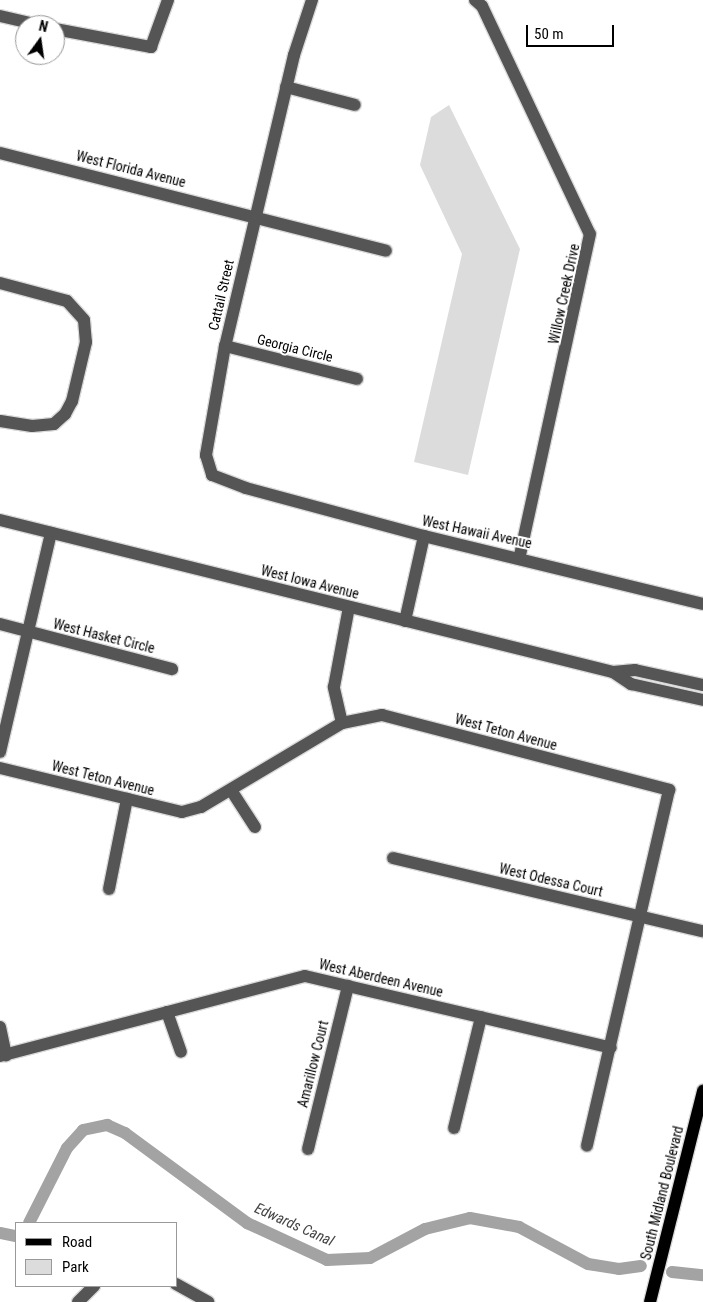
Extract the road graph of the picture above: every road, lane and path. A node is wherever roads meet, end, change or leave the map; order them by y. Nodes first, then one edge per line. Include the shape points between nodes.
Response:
1 (168, 0) edge
2 (312, 0) edge
3 (475, 0) edge
4 (0, 16) edge
5 (15, 19) edge
6 (65, 31) edge
7 (286, 87) junction
8 (355, 105) dead end
9 (0, 153) edge
10 (255, 216) junction
11 (386, 251) dead end
12 (0, 283) edge
13 (225, 346) junction
14 (357, 378) dead end
15 (0, 422) edge
16 (246, 488) joint
17 (0, 520) edge
18 (51, 534) junction
19 (424, 536) junction
20 (520, 556) junction
21 (703, 604) edge
22 (349, 607) junction
23 (405, 621) junction
24 (0, 624) edge
25 (28, 632) junction
26 (172, 669) dead end
27 (613, 672) junction
28 (703, 685) edge
29 (703, 700) edge
30 (342, 723) junction
31 (0, 752) edge
32 (0, 768) edge
33 (231, 790) junction
34 (127, 799) junction
35 (255, 827) dead end
36 (393, 858) dead end
37 (109, 889) dead end
38 (641, 917) junction
39 (703, 931) edge
40 (348, 986) junction
41 (167, 1012) junction
42 (480, 1017) junction
43 (0, 1027) edge
44 (611, 1048) junction
45 (181, 1052) dead end
46 (3, 1055) edge
47 (703, 1092) edge
48 (454, 1128) dead end
49 (587, 1146) dead end
50 (308, 1149) dead end
51 (178, 1285) edge
52 (93, 1287) edge
53 (78, 1302) edge
54 (208, 1302) edge
55 (650, 1302) edge

1 - 6 street via 150,47
2 - 7 street, Cattail Street
3 - 20 street, Willow Creek Drive via 482,6 590,234
4 - 5 street
7 - 8 street
7 - 10 street, Cattail Street
9 - 10 street, West Florida Avenue
10 - 11 street, West Florida Avenue
10 - 13 street, Cattail Street
12 - 15 street via 68,301 84,320 86,342 72,401 65,414 54,424 32,426
13 - 14 street, Georgia Circle
13 - 16 street, Cattail Street via 206,455 212,475
16 - 19 street, West Hawaii Avenue
17 - 18 street, West Iowa Avenue
18 - 22 street, West Iowa Avenue
18 - 25 street
19 - 20 street, West Hawaii Avenue
19 - 23 street
20 - 21 street, West Hawaii Avenue
22 - 23 street, West Iowa Avenue
22 - 30 street via 334,687
23 - 27 street, West Iowa Avenue
24 - 25 street, West Hasket Circle
25 - 26 street, West Hasket Circle
25 - 31 street
27 - 28 street, West Iowa Avenue via 635,670
27 - 29 street, West Iowa Avenue via 630,684
30 - 33 street, West Teton Avenue
30 - 38 street, West Teton Avenue via 382,715 669,790
32 - 34 street, West Teton Avenue
33 - 34 street, West Teton Avenue via 182,812
33 - 35 street
34 - 37 street
36 - 38 street, West Odessa Court
38 - 39 street, West Odessa Court
38 - 44 street, West Teton Avenue
40 - 41 street, West Aberdeen Avenue via 305,976
40 - 42 street, West Aberdeen Avenue
40 - 50 street, Amarillow Court
41 - 45 street
41 - 46 street, West Aberdeen Avenue
42 - 44 street, West Aberdeen Avenue
42 - 48 street
43 - 46 street
44 - 49 street, West Teton Avenue
47 - 55 main road, South Midland Boulevard
51 - 54 street
52 - 53 street

